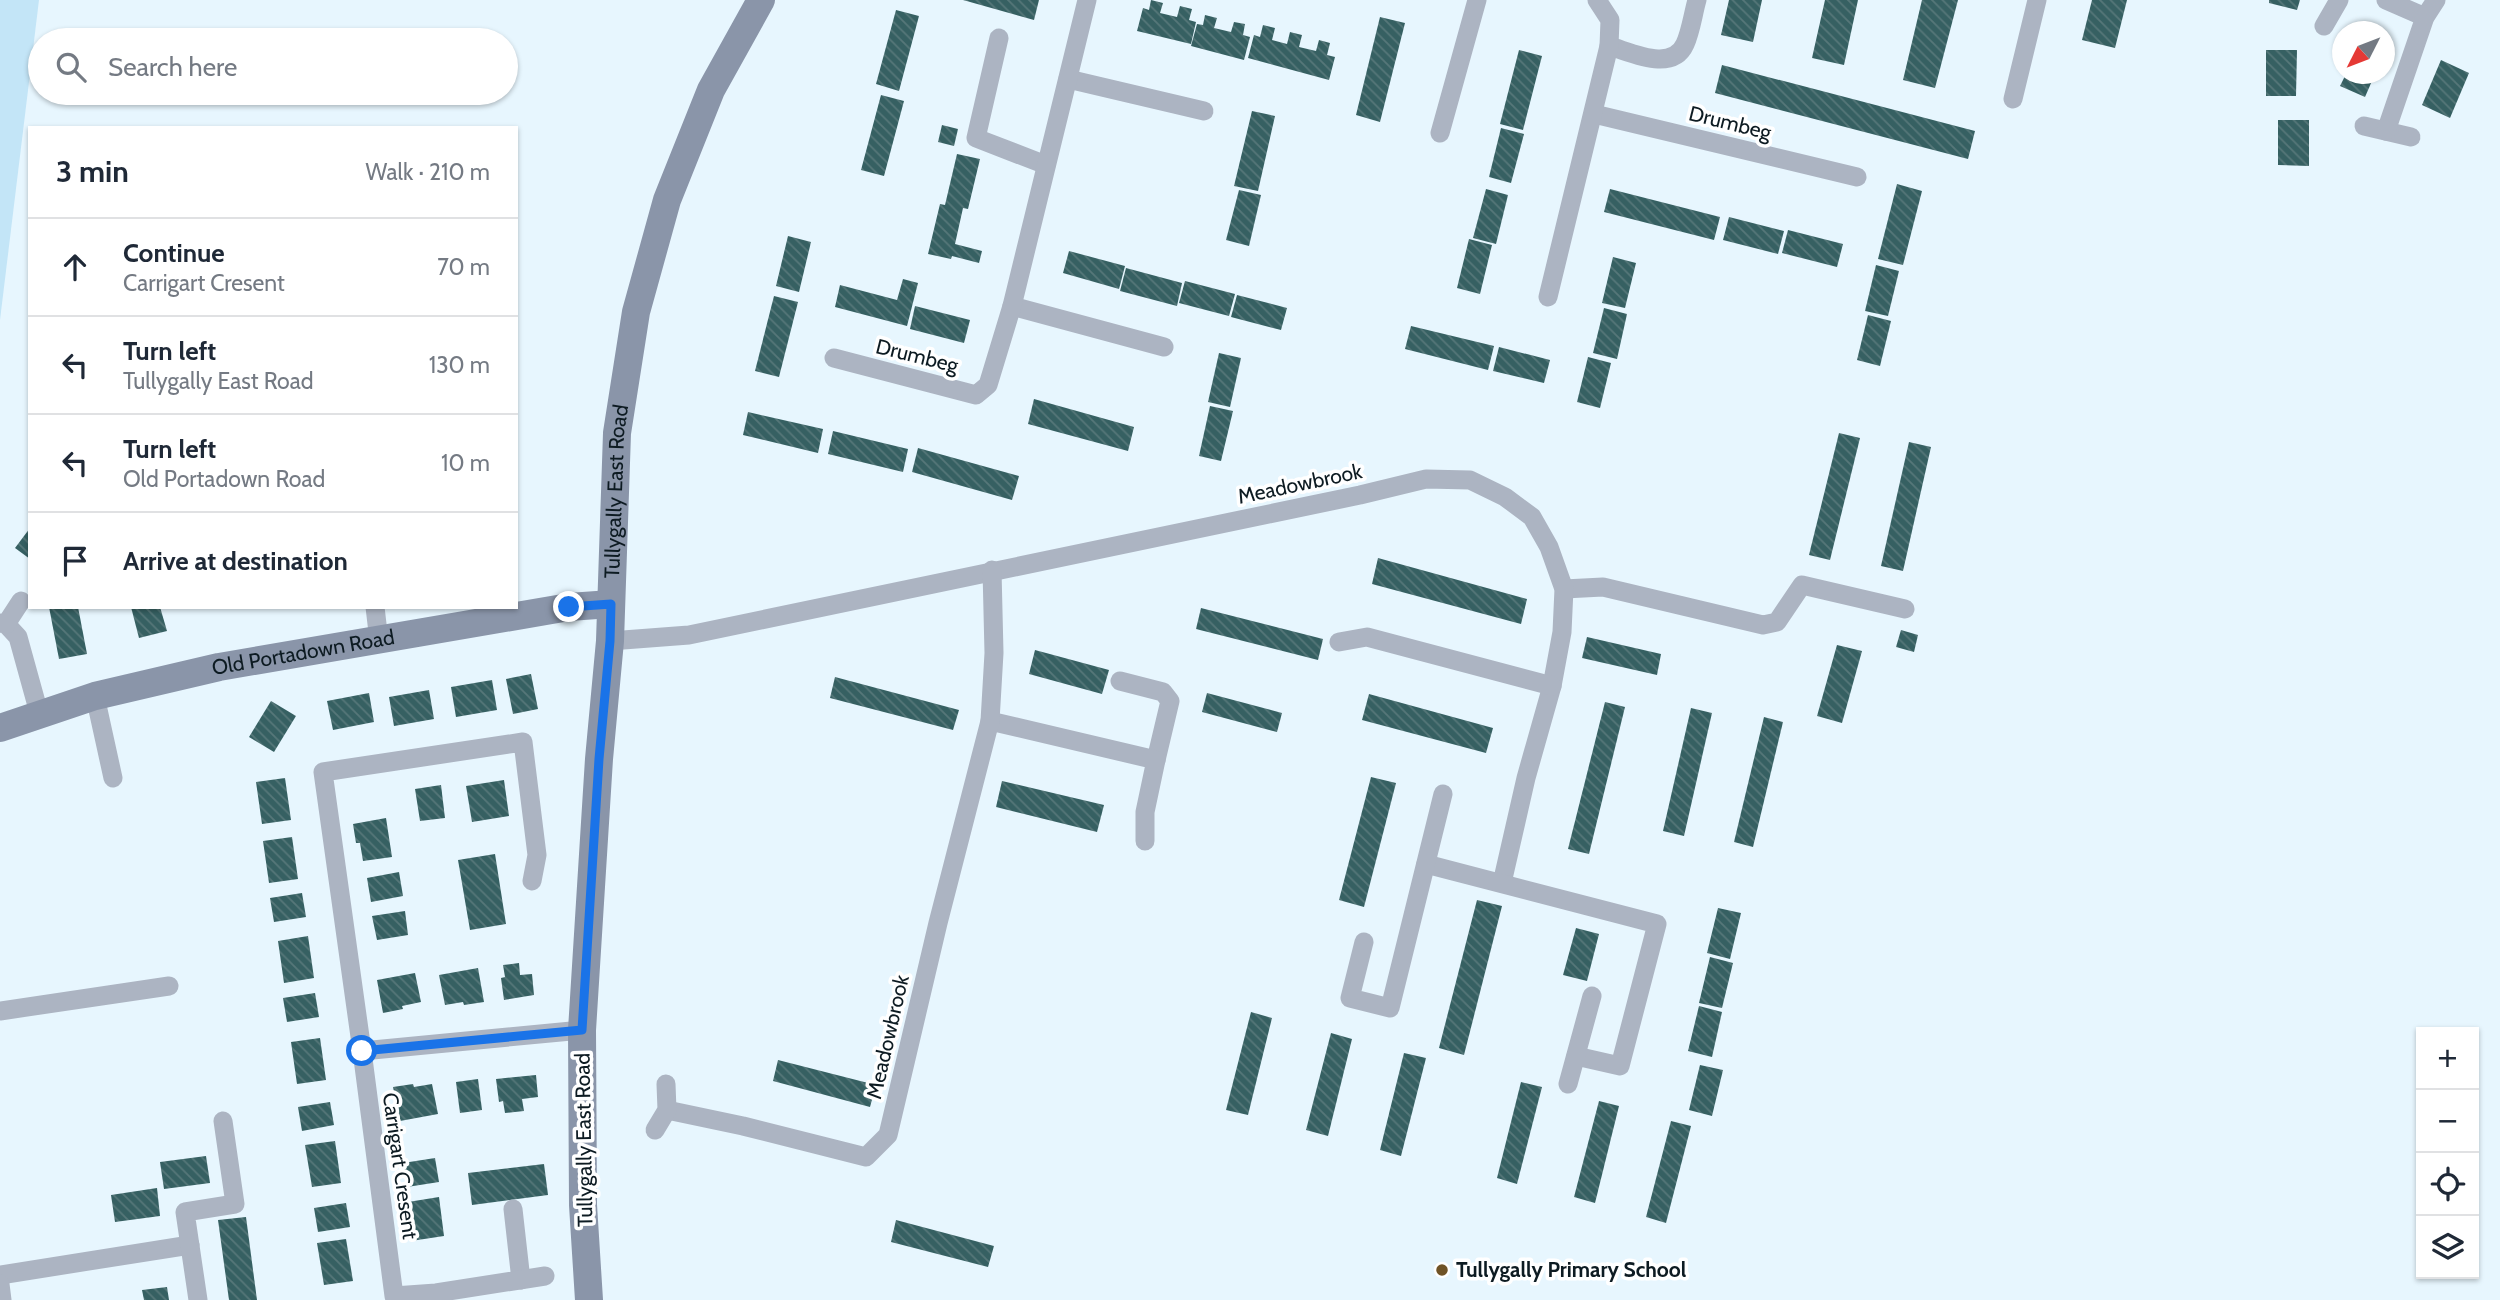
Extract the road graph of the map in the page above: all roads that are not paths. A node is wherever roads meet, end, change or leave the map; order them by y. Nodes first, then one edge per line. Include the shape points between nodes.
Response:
1 (761, 0) edge
2 (1087, 0) edge
3 (1477, 0) edge
4 (1597, 0) edge
5 (1697, 0) edge
6 (2037, 0) edge
7 (2339, 0) edge
8 (2386, 0) edge
9 (2430, 8) edge
10 (2324, 26) dead end
11 (999, 38) dead end
12 (1609, 46) junction
13 (1068, 79) junction
14 (2013, 99) dead end
15 (1204, 111) dead end
16 (1594, 114) junction
17 (2364, 126) dead end
18 (2386, 131) junction
19 (1440, 133) dead end
20 (2411, 137) dead end
21 (1045, 165) junction
22 (1857, 177) dead end
23 (1548, 297) dead end
24 (1012, 306) junction
25 (1164, 346) dead end
26 (834, 358) dead end
27 (992, 570) junction
28 (1564, 589) junction
29 (21, 601) dead end
30 (611, 604) junction
31 (375, 609) edge
32 (1905, 609) dead end
33 (3, 624) edge
34 (379, 641) junction
35 (610, 641) junction
36 (1339, 642) dead end
37 (1119, 681) dead end
38 (1552, 686) junction
39 (95, 696) junction
40 (39, 713) junction
41 (990, 721) junction
42 (0, 728) edge
43 (1156, 760) junction
44 (113, 778) dead end
45 (1443, 794) dead end
46 (1145, 841) dead end
47 (1426, 864) junction
48 (532, 881) dead end
49 (1502, 883) junction
50 (1364, 942) dead end
51 (169, 986) dead end
52 (1591, 996) dead end
53 (0, 1011) edge
54 (582, 1030) junction
55 (362, 1051) junction
56 (1576, 1056) junction
57 (666, 1084) dead end
58 (1568, 1084) dead end
59 (667, 1110) junction
60 (223, 1121) dead end
61 (655, 1130) dead end
62 (513, 1209) dead end
63 (190, 1245) junction
64 (0, 1275) edge
65 (545, 1276) dead end
66 (521, 1280) junction
67 (0, 1284) edge
68 (2, 1300) edge
69 (198, 1300) edge
70 (589, 1300) edge

1 - 30 main road, Tullygally East Road via 711,90 667,200 636,312 617,433
2 - 13 street, Drumbeg
3 - 19 street
4 - 12 street via 1610,20
5 - 12 street via 1686,42 1672,58 1658,60
6 - 14 street
7 - 10 street
8 - 9 street
9 - 18 street
11 - 21 street via 976,138
12 - 16 street
13 - 15 street
13 - 21 street, Drumbeg
16 - 22 street, Drumbeg
16 - 23 street
17 - 18 street
18 - 20 street
21 - 24 street, Drumbeg
24 - 25 street
24 - 26 street, Drumbeg via 988,385 976,395
27 - 28 street, Meadowbrook via 1426,479 1470,480 1532,517
27 - 35 street, Meadowbrook via 689,635
27 - 41 street, Meadowbrook
28 - 32 street via 1603,587 1763,625 1777,622 1802,585
28 - 38 street, Meadowbrook
29 - 33 street
30 - 34 main road, Old Portadown Road via 569,607
30 - 35 main road, Tullygally East Road
31 - 34 street
33 - 40 street via 18,637
34 - 39 main road, Old Portadown Road via 219,667
35 - 54 main road, Tullygally East Road
36 - 38 street via 1367,637
37 - 43 street via 1163,692 1170,701
38 - 49 street, Meadowbrook
39 - 40 main road, Old Portadown Road
39 - 44 street
40 - 42 main road, Old Portadown Road
41 - 43 street
41 - 59 street, Meadowbrook via 888,1136 866,1157
43 - 46 street via 1144,812
45 - 47 street
47 - 49 street
47 - 50 street via 1390,1008 1350,998
48 - 55 street via 537,855 523,742 323,772
49 - 56 street via 1657,923 1620,1066
51 - 53 street
52 - 56 street
54 - 55 street
54 - 70 main road, Tullygally East Road via 583,1205
55 - 66 street, Carrigart Cresent via 394,1296
56 - 58 street
57 - 59 street
59 - 61 street
60 - 63 street via 235,1204 186,1212
62 - 66 street
63 - 64 street
63 - 69 street
65 - 66 street, Carrigart Cresent
67 - 68 street

